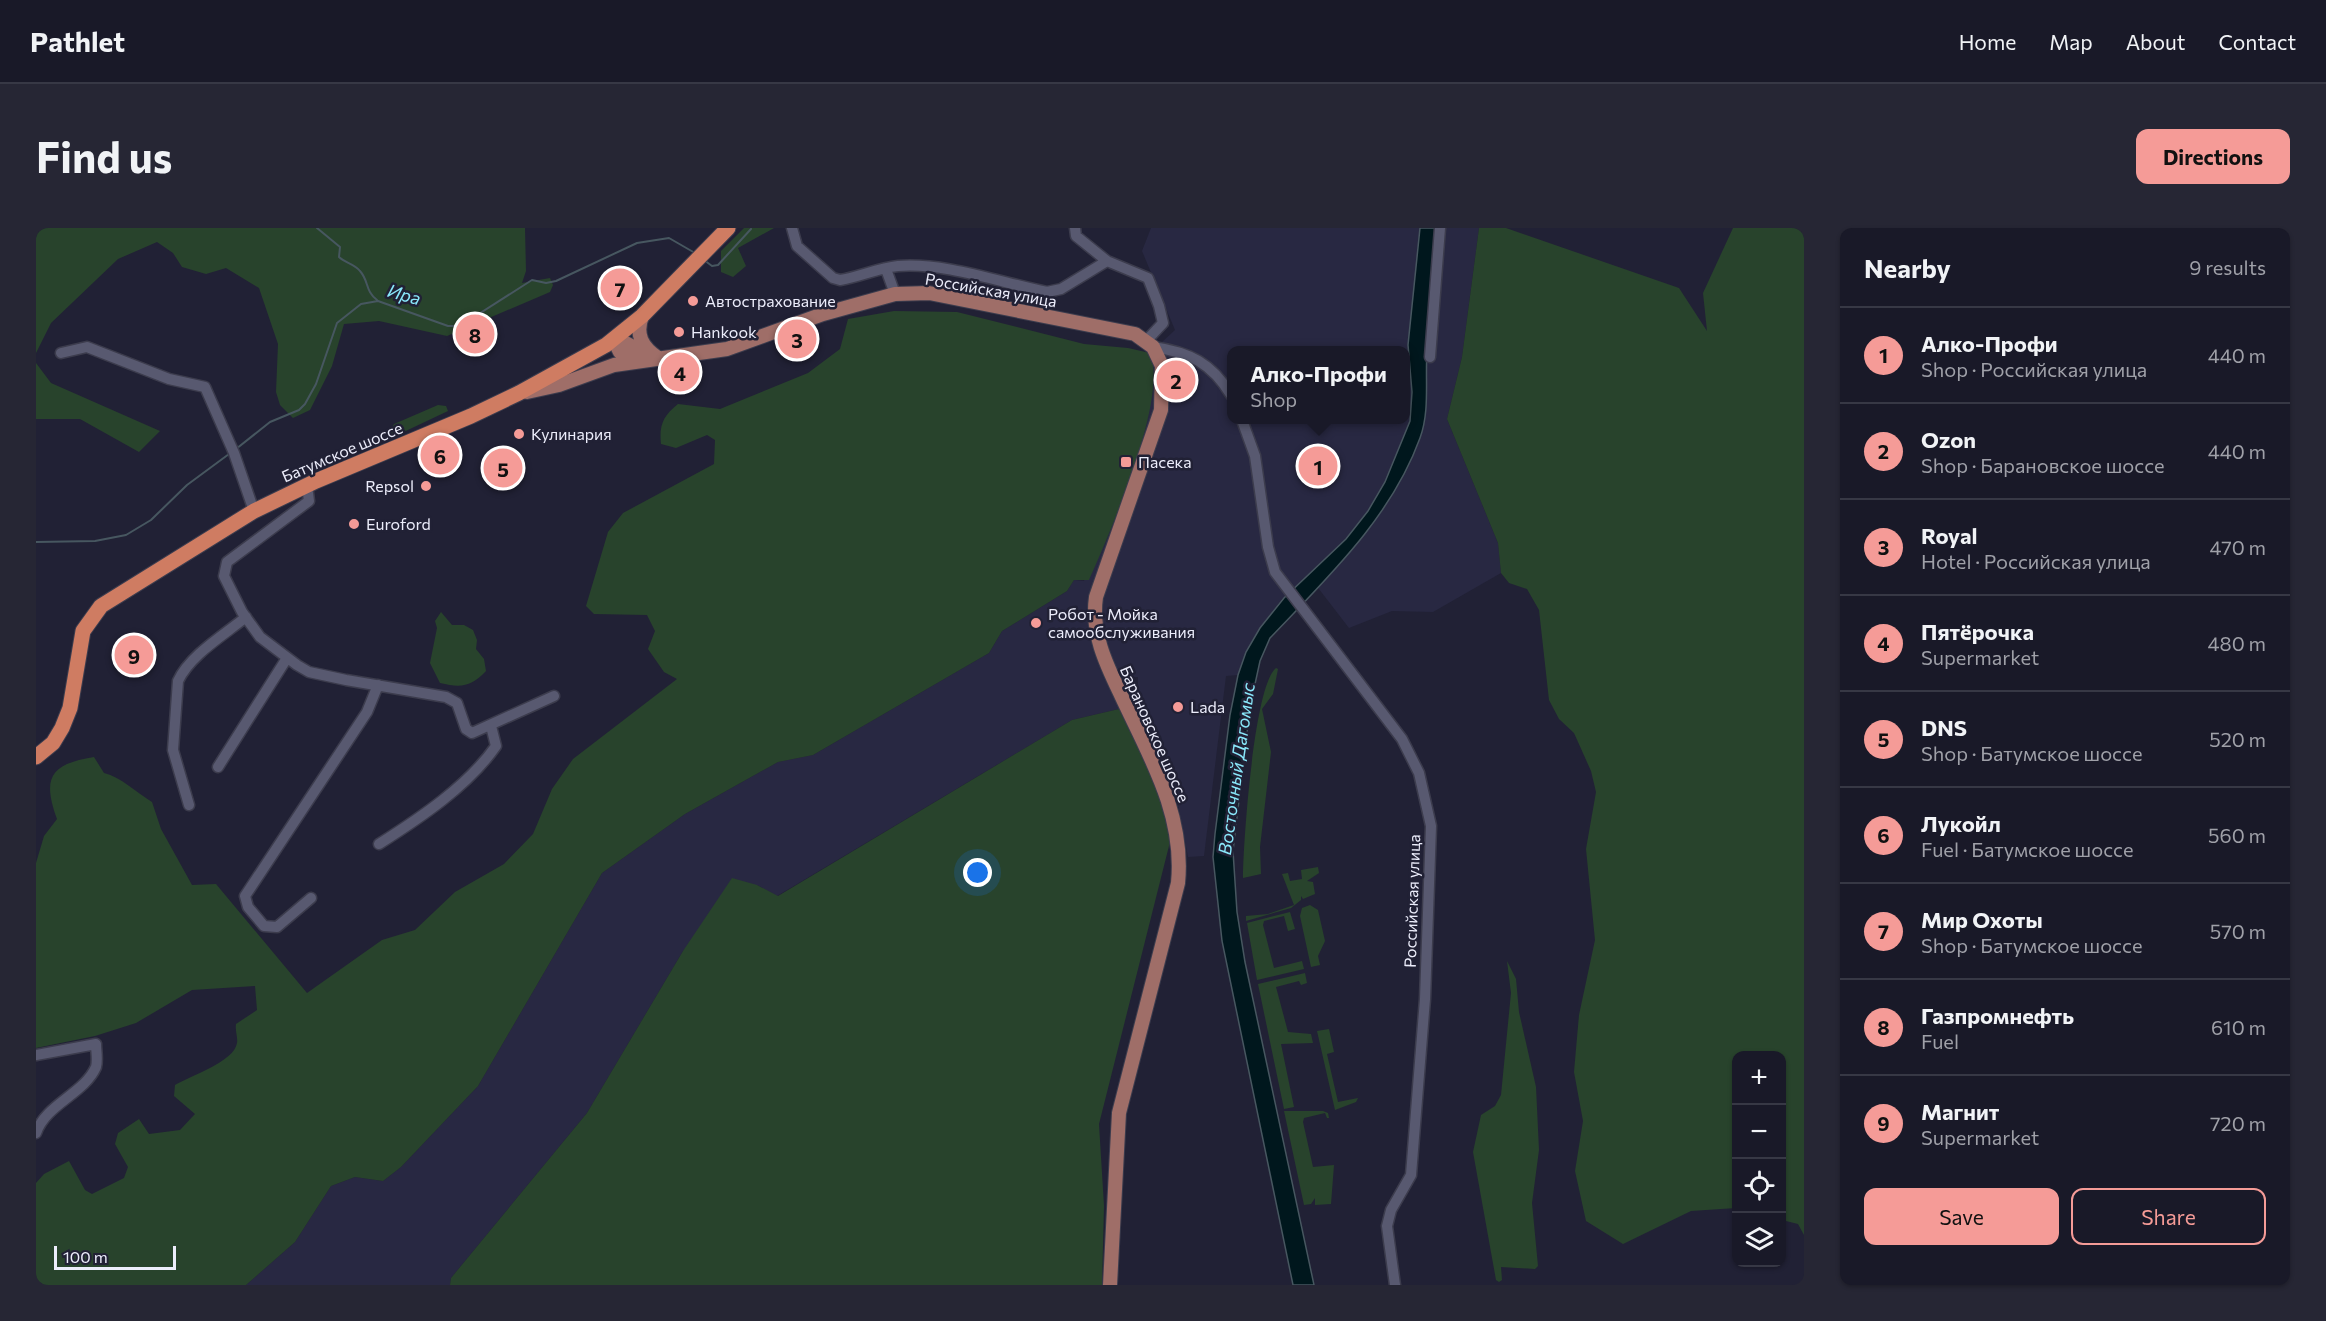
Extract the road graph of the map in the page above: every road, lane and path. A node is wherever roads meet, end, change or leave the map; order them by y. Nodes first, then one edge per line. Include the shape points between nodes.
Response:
1 (792, 228) edge
2 (1075, 228) edge
3 (1440, 228) edge
4 (724, 232) edge
5 (1107, 261) junction
6 (886, 269) junction
7 (895, 294) junction
8 (642, 316) junction
9 (615, 339) junction
10 (1150, 343) junction
11 (61, 353) dead end
12 (1430, 357) dead end
13 (658, 358) junction
14 (1227, 390) edge
15 (519, 393) junction
16 (1243, 424) edge
17 (307, 485) junction
18 (254, 511) junction
19 (246, 617) junction
20 (287, 658) junction
21 (378, 685) junction
22 (554, 696) dead end
23 (491, 726) junction
24 (36, 757) edge
25 (218, 767) dead end
26 (189, 805) dead end
27 (379, 844) dead end
28 (311, 898) dead end
29 (36, 1056) edge
30 (36, 1133) edge
31 (1110, 1285) edge
32 (1395, 1285) edge

1 - 6 street via 797,246 833,278 849,279
2 - 5 street via 1076,236
3 - 12 street
4 - 8 highway, Батумское шоссе
5 - 6 street via 1061,289 1047,292 941,269
5 - 10 street via 1148,278 1163,323
6 - 7 street
7 - 10 main road, Российская улица via 929,293 963,299 1135,334
7 - 13 main road, Российская улица via 823,314 727,349
8 - 9 highway, Батумское шоссе
8 - 13 main road via 639,338
9 - 13 main road
9 - 15 highway, Батумское шоссе
10 - 14 street, Российская улица via 1199,359
10 - 31 main road, Барановское шоссе via 1162,366 1161,410 1096,597 1095,617 1105,660 1164,787 1178,837 1180,861 1178,883 1119,1113
11 - 18 street via 87,347 169,379 205,387
13 - 15 main road, Российская улица via 614,365 559,385
15 - 17 highway, Батумское шоссе via 406,446
16 - 32 street, Российская улица via 1255,456 1275,572 1402,739 1419,773 1431,826 1425,999 1411,1175 1390,1210 1387,1226
17 - 18 highway, Батумское шоссе
17 - 19 street via 309,501 305,506 226,562 224,576
18 - 24 highway, Батумское шоссе via 120,592 93,614 83,631 70,708 53,743
19 - 20 street via 260,637
19 - 26 street via 182,671 178,681 173,750
20 - 21 street via 309,672
20 - 25 street
21 - 23 street via 446,697 457,703 472,733
21 - 28 street via 367,712 245,896 248,907 264,926 277,927
22 - 23 street
23 - 27 street via 496,746 489,757 440,801
29 - 30 street via 96,1044 97,1065 91,1074 43,1120

